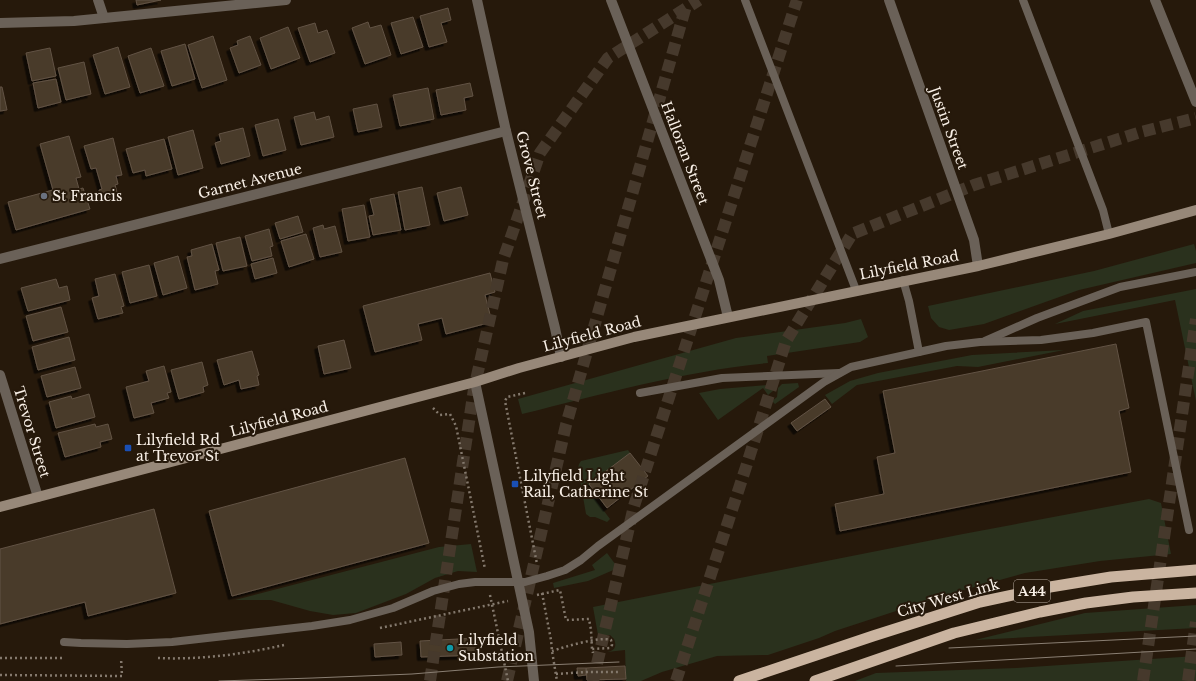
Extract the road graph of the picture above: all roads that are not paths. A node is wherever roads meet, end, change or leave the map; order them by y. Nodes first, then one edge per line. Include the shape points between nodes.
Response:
1 (98, 0) edge
2 (286, 0) edge
3 (477, 0) edge
4 (611, 0) edge
5 (746, 0) edge
6 (889, 0) edge
7 (1023, 0) edge
8 (1155, 0) edge
9 (240, 3) edge
10 (104, 18) junction
11 (0, 23) edge
12 (1196, 102) edge
13 (506, 131) junction
14 (1196, 210) edge
15 (1109, 234) junction
16 (0, 259) edge
17 (978, 266) junction
18 (1196, 272) edge
19 (903, 280) junction
20 (856, 290) junction
21 (728, 317) junction
22 (980, 342) junction
23 (920, 352) junction
24 (560, 357) junction
25 (841, 373) junction
26 (0, 375) edge
27 (475, 382) junction
28 (640, 394) dead end
29 (38, 497) junction
30 (0, 507) edge
31 (1189, 530) dead end
32 (1196, 570) edge
33 (1196, 593) edge
34 (64, 642) dead end
35 (534, 681) edge
36 (740, 681) edge
37 (816, 681) edge

1 - 10 street
2 - 9 street
3 - 13 street, Grove Street
4 - 21 street, Halloran Street via 719,280
5 - 20 lane
6 - 17 street, Justin Street via 974,240
7 - 15 lane via 1103,210
8 - 12 street
9 - 10 street
10 - 11 street
13 - 16 street, Garnet Avenue
13 - 24 street, Grove Street
14 - 15 main road, Lilyfield Road
15 - 17 main road, Lilyfield Road
17 - 19 main road, Lilyfield Road
18 - 22 lane via 1120,287
19 - 20 main road, Lilyfield Road
19 - 23 lane
20 - 21 main road, Lilyfield Road
21 - 24 main road, Lilyfield Road via 634,337
22 - 23 lane
22 - 31 lane via 1041,340 1146,322
23 - 25 lane via 851,367
24 - 27 main road, Lilyfield Road
25 - 28 lane via 722,378
25 - 34 lane via 824,382 564,570 525,582 459,584 433,591 393,608 350,620 312,626 172,642
26 - 29 street, Trevor Street
27 - 29 main road, Lilyfield Road
27 - 35 street via 529,632
29 - 30 main road, Lilyfield Road
32 - 36 highway, City West Link / A44 via 1111,577 980,602
33 - 37 highway, A44 via 1133,597 1040,612 954,633

